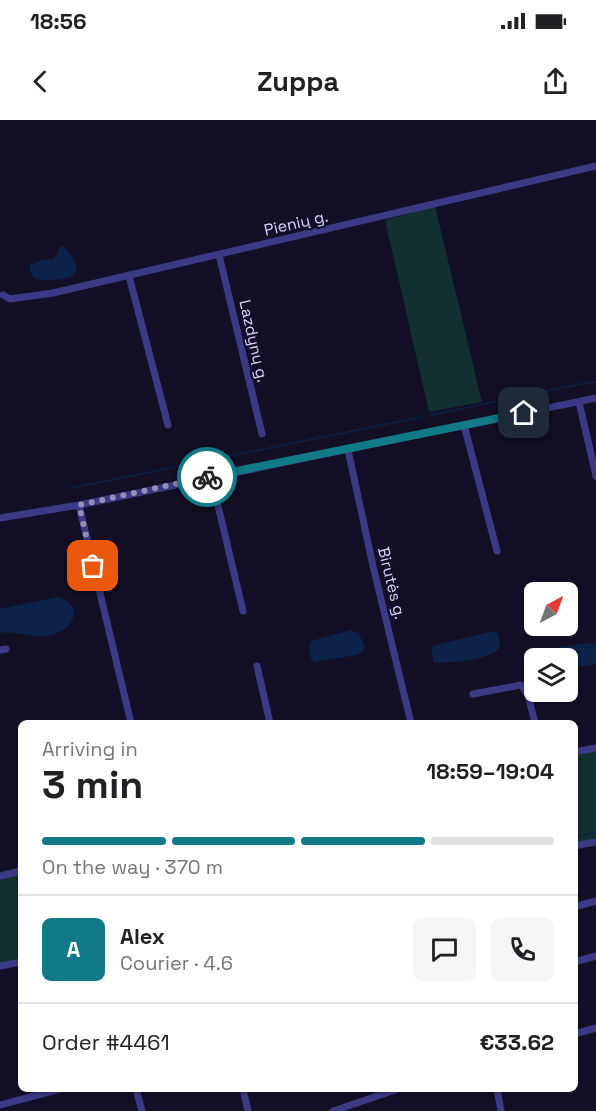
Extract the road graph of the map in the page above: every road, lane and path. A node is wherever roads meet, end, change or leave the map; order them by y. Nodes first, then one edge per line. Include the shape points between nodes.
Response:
1 (596, 166) edge
2 (219, 255) junction
3 (129, 276) junction
4 (0, 286) edge
5 (1, 297) edge
6 (596, 398) edge
7 (579, 402) junction
8 (464, 425) junction
9 (168, 426) dead end
10 (262, 434) dead end
11 (348, 450) junction
12 (211, 476) junction
13 (596, 476) edge
14 (79, 505) junction
15 (0, 518) edge
16 (497, 551) dead end
17 (243, 611) dead end
18 (256, 666) dead end
19 (473, 694) dead end
20 (130, 720) edge
21 (269, 720) edge
22 (410, 720) edge
23 (534, 720) edge
24 (596, 748) edge
25 (578, 751) edge
26 (596, 842) edge
27 (578, 845) edge
28 (18, 872) edge
29 (0, 876) edge
30 (596, 901) edge
31 (578, 906) edge
32 (596, 956) edge
33 (578, 961) edge
34 (18, 963) edge
35 (0, 966) edge
36 (596, 1028) edge
37 (578, 1033) edge
38 (49, 1092) edge
39 (137, 1092) edge
40 (244, 1092) edge
41 (389, 1092) edge
42 (498, 1092) edge
43 (0, 1105) edge
44 (142, 1111) edge
45 (248, 1111) edge
46 (333, 1111) edge
47 (501, 1111) edge

1 - 2 street, Pienių g.
2 - 3 street, Pienių g.
2 - 10 street, Lazdynų g.
3 - 5 street, Pienių g. via 53,293
3 - 9 street
4 - 5 street
6 - 7 street
7 - 8 street
7 - 13 street
8 - 11 street
8 - 16 street
11 - 12 street
11 - 22 street, Birutės g.
12 - 14 street
12 - 17 street
14 - 15 street
14 - 20 street
18 - 21 street
19 - 23 street via 521,685 528,695
24 - 25 street
26 - 27 street
28 - 29 street
30 - 31 street
32 - 33 street
34 - 35 street
36 - 37 street
38 - 43 street
39 - 44 street
40 - 45 street
41 - 46 street
42 - 47 street

